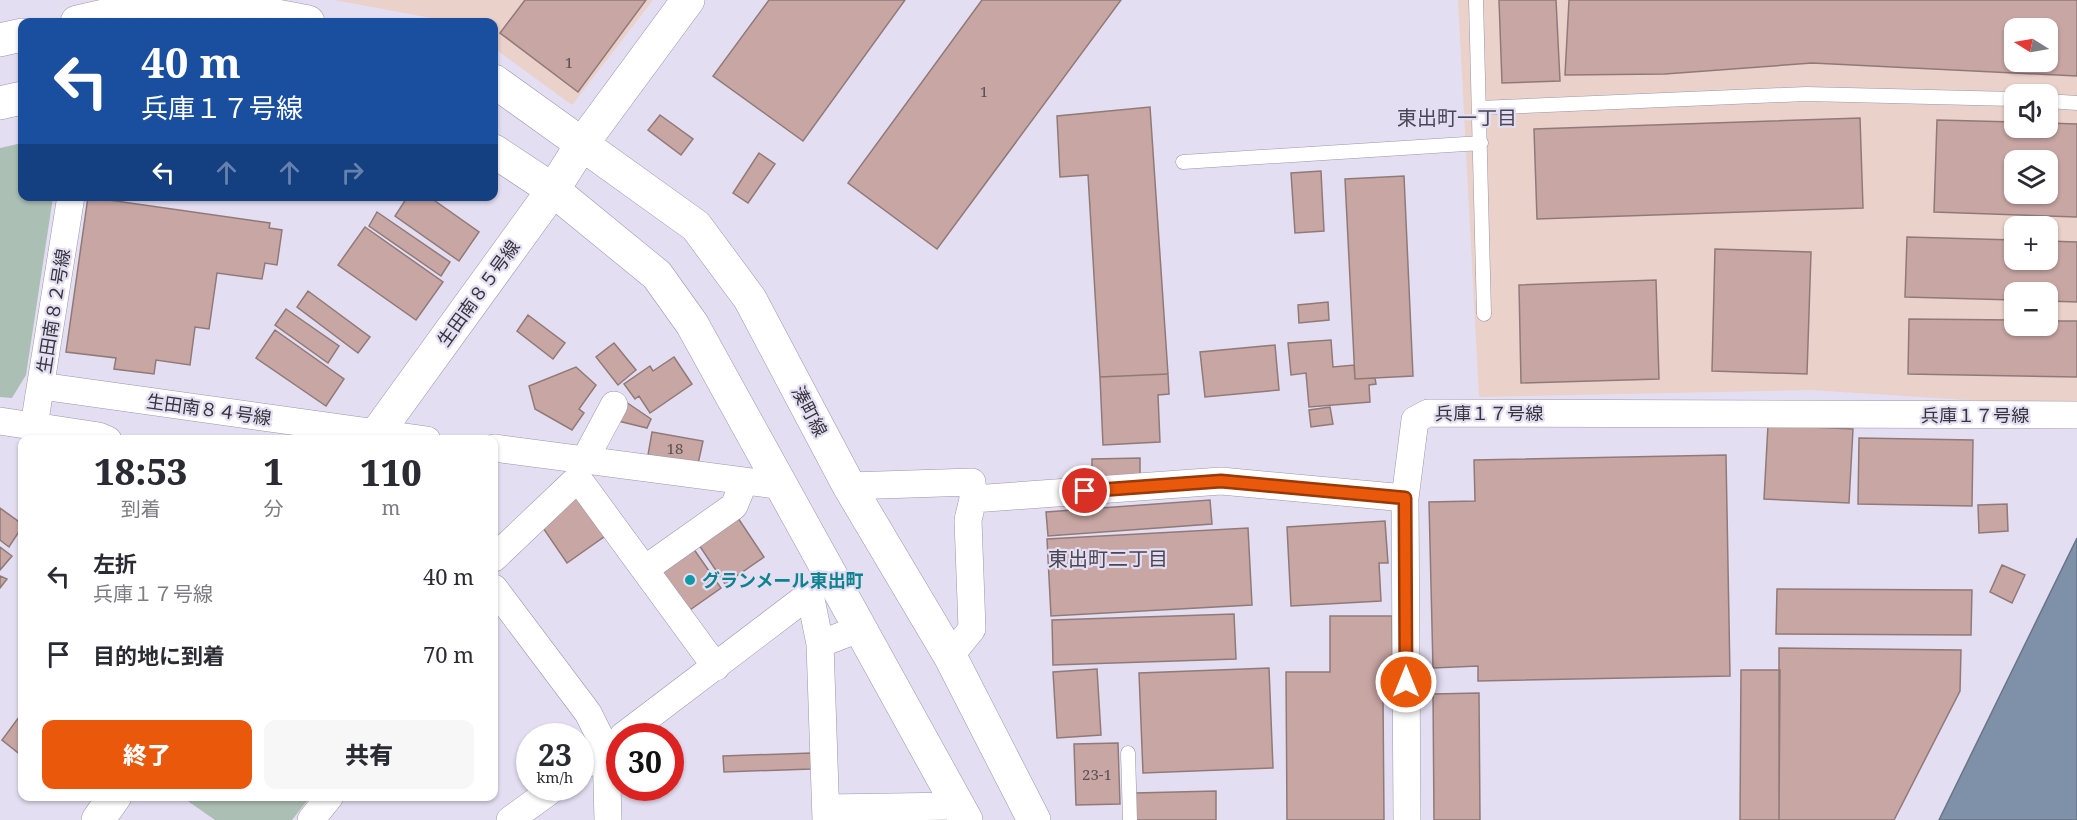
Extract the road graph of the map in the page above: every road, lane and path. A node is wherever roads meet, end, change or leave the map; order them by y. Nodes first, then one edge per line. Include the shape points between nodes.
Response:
1 (688, 0) edge
2 (1476, 0) edge
3 (95, 18) edge
4 (287, 18) edge
5 (18, 36) edge
6 (0, 40) edge
7 (498, 84) edge
8 (18, 99) edge
9 (2004, 99) edge
10 (2058, 102) edge
11 (0, 103) edge
12 (2077, 103) edge
13 (1480, 108) junction
14 (1481, 143) junction
15 (582, 144) junction
16 (498, 154) edge
17 (1183, 162) dead end
18 (553, 190) junction
19 (70, 201) edge
20 (1484, 314) dead end
21 (41, 386) junction
22 (614, 405) dead end
23 (2077, 415) edge
24 (0, 421) edge
25 (34, 426) junction
26 (92, 435) edge
27 (368, 435) edge
28 (376, 435) edge
29 (498, 449) edge
30 (579, 471) junction
31 (744, 482) junction
32 (783, 486) junction
33 (849, 486) junction
34 (1405, 498) junction
35 (973, 499) junction
36 (498, 554) edge
37 (645, 569) junction
38 (498, 593) edge
39 (861, 628) junction
40 (820, 644) junction
41 (950, 656) junction
42 (716, 667) junction
43 (641, 723) edge
44 (606, 732) edge
45 (1128, 753) dead end
46 (111, 801) edge
47 (326, 801) edge
48 (536, 801) edge
49 (610, 801) edge
50 (962, 813) edge
51 (826, 814) edge
52 (98, 820) edge
53 (311, 820) edge
54 (510, 820) edge
55 (608, 820) edge
56 (1034, 820) edge
57 (1130, 820) edge
58 (1407, 820) edge

1 - 15 street, 生田南８５号線
2 - 13 lane
3 - 4 street via 162,3 225,6
5 - 6 street
7 - 15 street, 湊町線
8 - 11 street
9 - 13 lane via 1806,94
10 - 12 lane
13 - 14 lane
14 - 17 lane
14 - 20 lane
15 - 18 street, 生田南８５号線
15 - 33 street, 湊町線 via 696,226 750,298
16 - 18 street
18 - 28 street, 生田南８５号線
18 - 32 street via 657,275 692,324
19 - 21 street, 生田南８２号線
21 - 25 street, 生田南８２号線
21 - 27 street, 生田南８４号線
22 - 30 street
23 - 34 street, 兵庫１７号線 via 1428,413 1415,420
24 - 25 street
25 - 26 street
29 - 30 street
30 - 31 street
30 - 36 street
30 - 37 street via 582,484
31 - 32 street
31 - 37 street via 734,506
32 - 39 street
33 - 35 street via 972,482
33 - 41 street, 湊町線
34 - 35 street via 1221,481
34 - 58 street
35 - 41 street via 968,519 972,629
37 - 42 street
38 - 44 street
39 - 40 street
39 - 50 street
40 - 42 street via 810,594
40 - 51 street
41 - 56 street, 湊町線
42 - 43 street
45 - 57 lane
46 - 52 street
47 - 53 street
48 - 54 street
49 - 55 street
50 - 51 street

